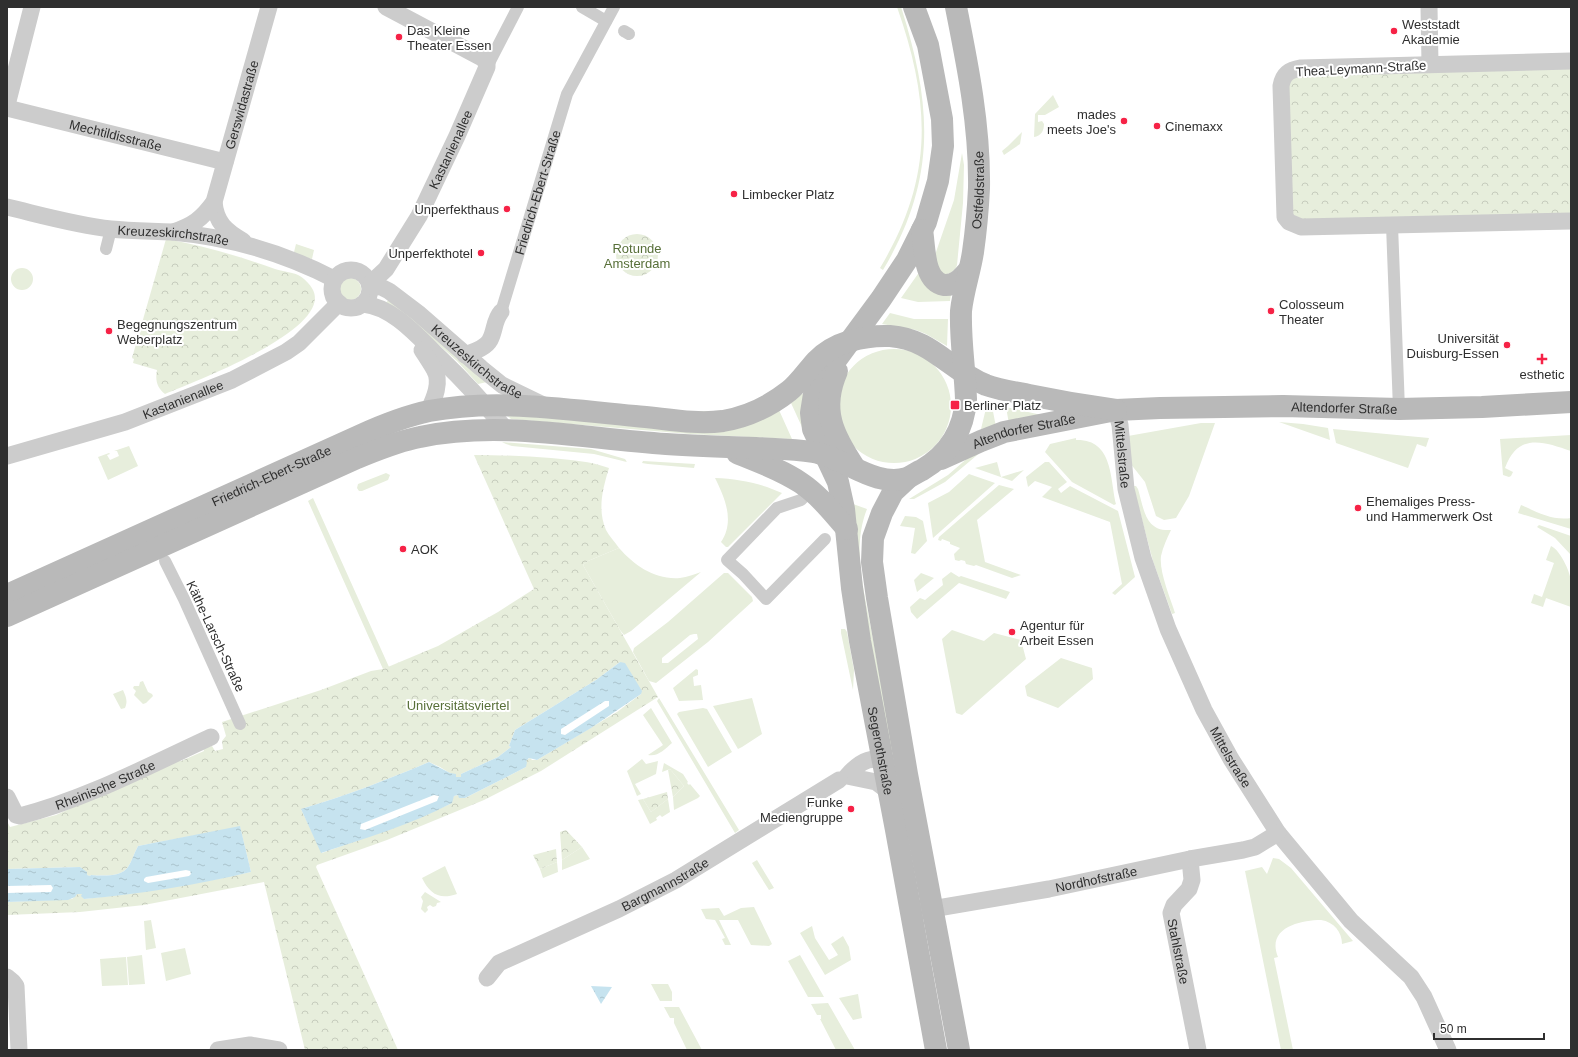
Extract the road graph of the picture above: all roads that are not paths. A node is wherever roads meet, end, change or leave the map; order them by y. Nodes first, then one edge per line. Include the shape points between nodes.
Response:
1 (32, 7) edge
2 (269, 7) edge
3 (386, 7) edge
4 (518, 7) edge
5 (582, 7) edge
6 (614, 7) edge
7 (914, 7) edge
8 (956, 7) edge
9 (1429, 7) edge
10 (606, 21) junction
11 (1571, 61) edge
12 (1430, 64) junction
13 (488, 67) junction
14 (7, 106) edge
15 (225, 162) junction
16 (214, 202) junction
17 (7, 207) edge
18 (1571, 221) edge
19 (1384, 226) junction
20 (111, 229) junction
21 (922, 230) junction
22 (173, 232) junction
23 (252, 246) junction
24 (106, 249) dead end
25 (968, 271) junction
26 (334, 279) junction
27 (371, 285) junction
28 (339, 303) junction
29 (363, 304) junction
30 (501, 312) joint
31 (414, 333) junction
32 (851, 341) junction
33 (465, 355) junction
34 (964, 374) junction
35 (1571, 402) edge
36 (487, 406) junction
37 (547, 406) junction
38 (1399, 409) junction
39 (1116, 410) junction
40 (428, 412) junction
41 (507, 430) junction
42 (723, 447) junction
43 (824, 454) junction
44 (7, 456) edge
45 (934, 461) junction
46 (855, 468) junction
47 (908, 478) junction
48 (806, 494) dead end
49 (847, 529) junction
50 (825, 539) dead end
51 (165, 561) dead end
52 (7, 595) edge
53 (7, 616) edge
54 (240, 724) dead end
55 (211, 737) dead end
56 (882, 759) junction
57 (907, 774) junction
58 (839, 780) dead end
59 (888, 791) junction
60 (7, 797) edge
61 (1278, 833) junction
62 (1190, 859) junction
63 (933, 910) junction
64 (910, 913) junction
65 (7, 977) edge
66 (487, 978) dead end
67 (18, 1050) edge
68 (218, 1050) edge
69 (279, 1050) edge
70 (936, 1050) edge
71 (958, 1050) edge
72 (1198, 1050) edge
73 (1448, 1050) edge

1 - 14 street
2 - 15 street, Gerswidastraße
3 - 13 street via 482,58
4 - 13 street, Kastanienallee
5 - 10 street
6 - 10 street, Friedrich-Ebert-Straße
7 - 21 main road via 928,45 943,136 938,181
8 - 25 main road, Ostfeldstraße via 973,92 977,134 979,187 973,253
9 - 12 street
10 - 30 street, Friedrich-Ebert-Straße via 567,94
11 - 12 street, Thea-Leymann-Straße
12 - 19 street, Thea-Leymann-Straße via 1301,68 1289,71 1282,80 1285,217 1289,222 1301,227
13 - 27 street, Kastanienallee via 419,216 386,269
14 - 15 street, Mechtildisstraße
15 - 16 street, Gerswidastraße
16 - 22 street, Gerswidastraße via 194,223
16 - 23 street via 215,212 226,230
17 - 20 street, Kreuzeskirchstraße
18 - 19 street, Thea-Leymann-Straße
19 - 38 street
20 - 22 street, Kreuzeskirchstraße
20 - 24 street
21 - 25 main road via 929,272 936,281 944,285 953,284
21 - 32 main road via 899,273
22 - 23 street, Kreuzeskirchstraße
23 - 26 street, Kreuzeskirchstraße via 313,268
25 - 34 main road, Ostfeldstraße via 961,311
26 - 27 street via 343,271 352,269 364,273
26 - 28 street via 332,292
27 - 29 street via 369,298
27 - 33 street, Kreuzeskirchstraße via 389,291
28 - 29 street via 352,308
28 - 44 street, Kastanienallee via 299,343 232,380 125,422
29 - 31 street, Kreuzeskirchstraße via 388,313
30 - 33 street, Friedrich-Ebert-Straße via 497,316 490,340 478,350
31 - 36 street, Kreuzeskirchstraße
31 - 40 street, Kreuzeskirchstraße via 438,379
32 - 34 main road via 886,336 913,340 928,347
32 - 37 main road, Friedrich-Ebert-Straße via 827,351 797,384 780,397 759,410 729,420 695,421
32 - 43 main road, Segerothstraße via 822,379 812,402 813,429
32 - 46 main road via 832,383 828,409 836,436
33 - 37 street, Kreuzeskirchstraße via 502,385
34 - 39 main road, Altendorfer Straße via 998,388 1056,401
34 - 45 main road via 966,399 962,421 953,441
35 - 38 main road, Altendorfer Straße
36 - 37 main road, Friedrich-Ebert-Straße
36 - 40 main road, Friedrich-Ebert-Straße via 462,406
36 - 41 street, Kreuzeskirchstraße
38 - 39 main road, Altendorfer Straße via 1283,406
39 - 45 main road, Altendorfer Straße via 1004,432
39 - 61 street, Mittelstraße via 1125,463 1126,489 1143,558 1168,628 1204,710 1231,759
40 - 52 main road, Friedrich-Ebert-Straße via 394,421 364,433
41 - 42 main road, Friedrich-Ebert-Straße
41 - 53 main road, Friedrich-Ebert-Straße via 453,432 419,437 388,446
42 - 43 main road, Friedrich-Ebert-Straße
42 - 49 main road via 785,473 802,483
43 - 46 main road, Friedrich-Ebert-Straße
43 - 49 main road, Segerothstraße via 840,490
45 - 47 main road
46 - 47 main road via 884,478
47 - 57 main road, Segerothstraße via 897,486 882,513 873,538 872,562
48 - 50 street via 801,500 777,508 727,560 766,599
49 - 56 main road, Segerothstraße via 855,611
51 - 54 street, Käthe-Larsch-Straße
55 - 60 street, Rheinische Straße via 110,784 47,809 16,815
56 - 57 street
56 - 59 main road, Segerothstraße
56 - 59 street via 859,763 847,776 876,782
57 - 63 main road, Segerothstraße
58 - 66 street, Bargmannstraße via 676,880 619,909 499,963
59 - 64 main road, Segerothstraße
61 - 62 street, Nordhofstraße via 1255,847
61 - 73 street, Mittelstraße via 1351,921 1411,977 1424,997
62 - 63 street, Nordhofstraße
62 - 72 street, Stahlstraße via 1192,880 1189,889 1174,905 1171,913
63 - 64 street, Nordhofstraße
63 - 71 main road, Segerothstraße
64 - 70 main road, Segerothstraße
65 - 67 street via 16,986
68 - 69 street via 250,1045

